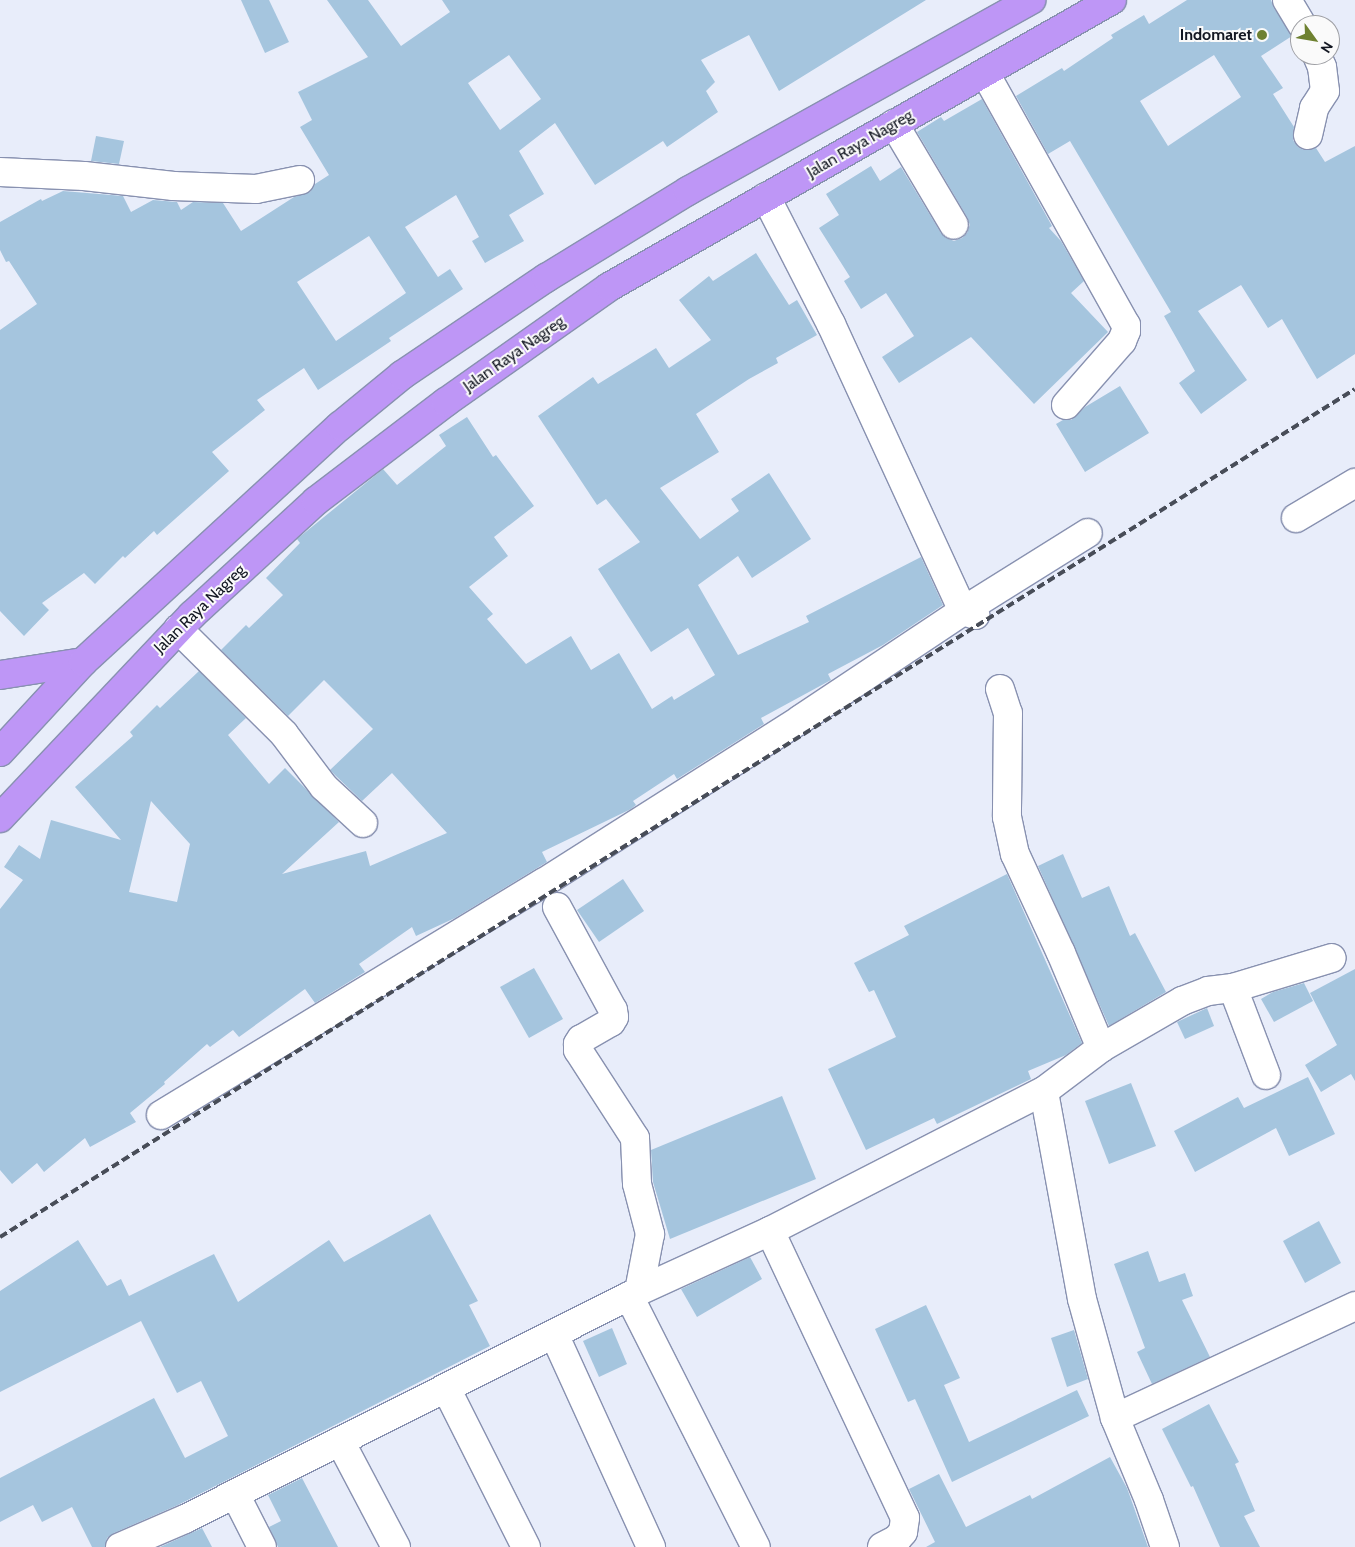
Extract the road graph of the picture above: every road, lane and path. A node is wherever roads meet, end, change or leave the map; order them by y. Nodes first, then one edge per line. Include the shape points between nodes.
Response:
1 (1031, 0) edge
2 (1112, 0) edge
3 (1287, 0) edge
4 (1296, 15) edge
5 (1321, 65) edge
6 (985, 73) junction
7 (894, 124) junction
8 (1308, 135) dead end
9 (0, 172) edge
10 (300, 180) dead end
11 (766, 197) junction
12 (954, 225) dead end
13 (1066, 405) dead end
14 (1355, 483) edge
15 (1296, 518) dead end
16 (1088, 533) dead end
17 (969, 613) junction
18 (178, 629) junction
19 (83, 662) junction
20 (0, 675) edge
21 (1000, 689) dead end
22 (0, 752) edge
23 (0, 818) edge
24 (363, 823) dead end
25 (549, 893) junction
26 (1332, 958) dead end
27 (1233, 988) junction
28 (1101, 1048) junction
29 (1266, 1075) dead end
30 (1044, 1091) junction
31 (161, 1115) dead end
32 (770, 1231) junction
33 (634, 1293) junction
34 (1355, 1306) edge
35 (554, 1334) junction
36 (446, 1388) junction
37 (1114, 1418) junction
38 (340, 1441) junction
39 (235, 1494) junction
40 (120, 1547) edge
41 (262, 1547) edge
42 (396, 1547) edge
43 (526, 1547) edge
44 (650, 1547) edge
45 (756, 1547) edge
46 (882, 1547) edge
47 (1165, 1547) edge

1 - 19 highway via 688,191 546,278 402,375 340,426
2 - 6 highway, Jalan Raya Nagreg
3 - 4 street
5 - 8 street via 1325,91 1314,108
6 - 7 highway, Jalan Raya Nagreg
6 - 13 street via 1126,325 1122,341
7 - 11 highway, Jalan Raya Nagreg
7 - 12 street
9 - 10 street via 84,176 173,186 256,189
11 - 17 street via 831,324
11 - 18 highway, Jalan Raya Nagreg via 609,287 446,402 316,501
14 - 15 street
16 - 17 street
17 - 25 street via 801,719
18 - 23 highway, Jalan Raya Nagreg
18 - 24 street via 284,734 324,787
19 - 20 highway
19 - 22 highway
21 - 28 street via 1008,713 1007,817 1015,854
25 - 31 street
25 - 33 street via 613,1010 611,1022 581,1039 578,1050 635,1138 637,1184 650,1234
26 - 27 street
27 - 28 street via 1208,991 1182,1001
27 - 29 street
28 - 30 street
30 - 32 street
30 - 37 street via 1082,1299
32 - 33 street
32 - 46 street via 905,1518 903,1532
33 - 35 street
33 - 45 street
34 - 37 street
35 - 36 street
35 - 44 street
36 - 38 street
36 - 43 street
37 - 47 street
38 - 39 street
38 - 42 street
39 - 40 street
39 - 41 street

